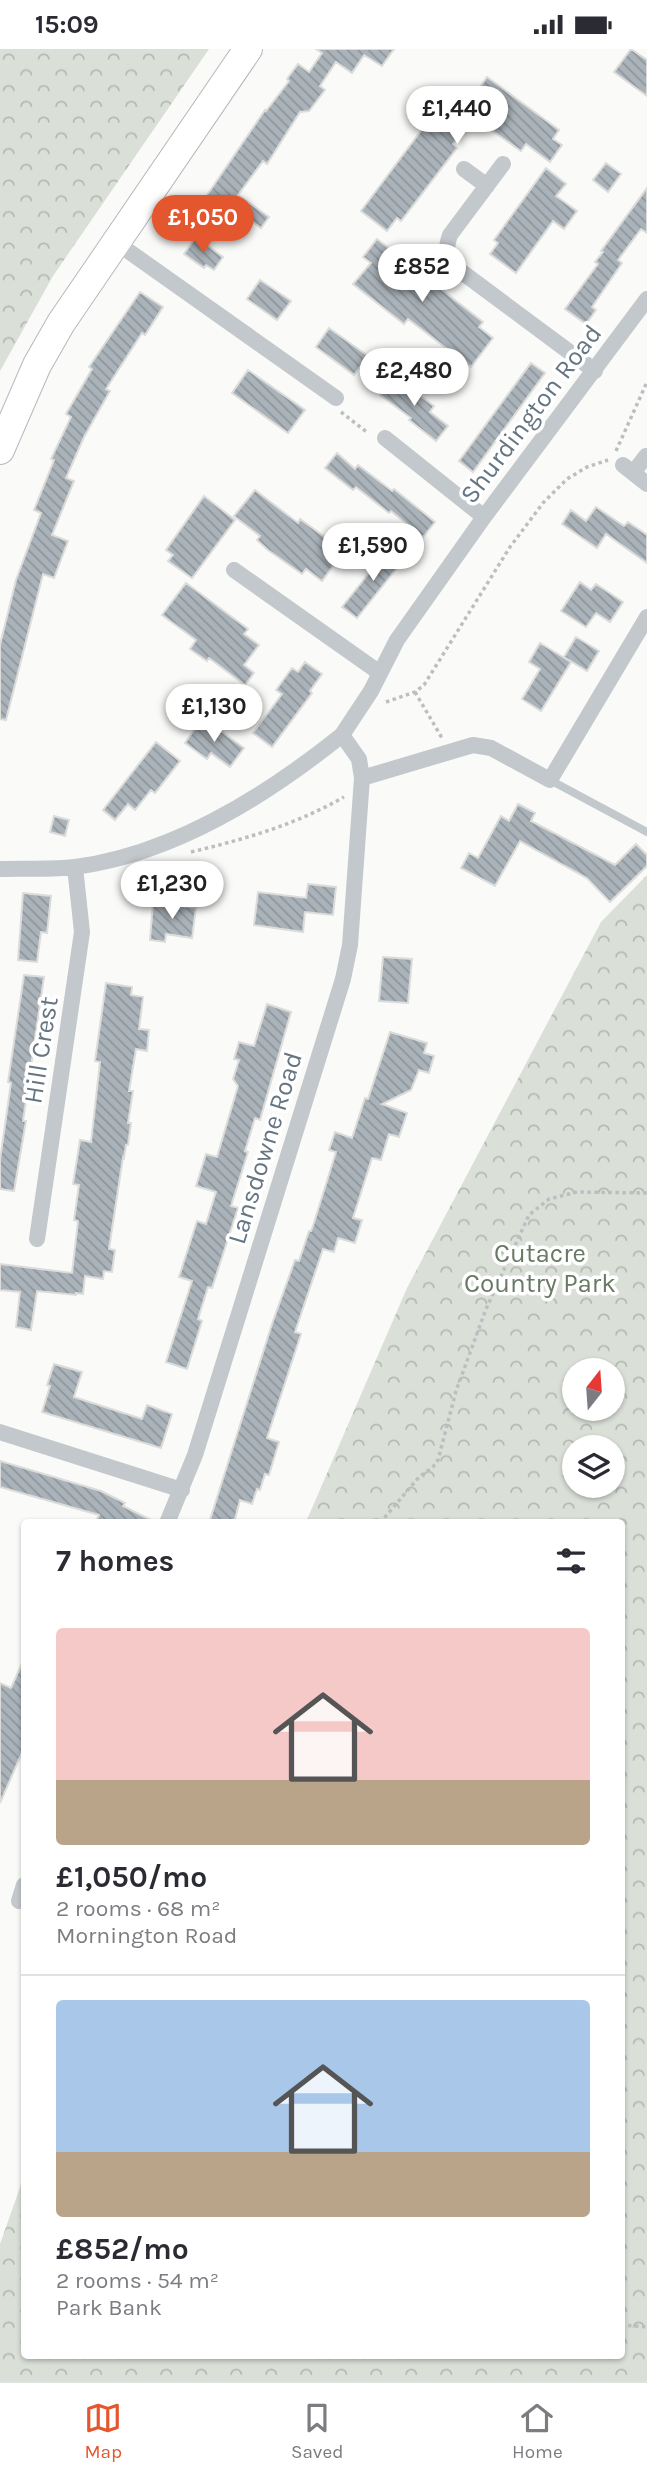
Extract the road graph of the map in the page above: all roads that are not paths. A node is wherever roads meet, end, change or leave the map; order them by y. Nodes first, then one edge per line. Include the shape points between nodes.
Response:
1 (248, 49) edge
2 (503, 165) dead end
3 (464, 169) dead end
4 (487, 186) junction
5 (117, 243) junction
6 (647, 299) edge
7 (594, 371) junction
8 (336, 398) road end
9 (385, 438) road end
10 (0, 450) edge
11 (646, 456) edge
12 (647, 484) edge
13 (484, 517) junction
14 (234, 570) dead end
15 (647, 617) edge
16 (380, 673) junction
17 (342, 735) junction
18 (550, 780) junction
19 (361, 783) junction
20 (647, 832) edge
21 (75, 867) junction
22 (0, 869) edge
23 (37, 1239) dead end
24 (0, 1432) edge
25 (182, 1490) junction
26 (169, 1519) edge
27 (21, 1895) edge
28 (19, 1902) dead end

1 - 5 highway
2 - 4 street
3 - 4 street
4 - 7 street via 450,235 446,244 451,264
5 - 8 street
5 - 10 highway via 37,365
6 - 7 street, Shurdington Road
7 - 13 street, Shurdington Road
9 - 13 street
11 - 12 street via 628,469
13 - 16 street, Shurdington Road via 397,640
14 - 16 street
15 - 18 street
16 - 17 street, Shurdington Road
17 - 19 street via 359,759
17 - 21 street, Shurdington Road via 267,790 178,838 127,856
18 - 19 street via 491,748 473,745
18 - 20 lane
19 - 25 street, Lansdowne Road via 350,946 343,979
21 - 22 street, Shurdington Road
21 - 23 street, Hill Crest via 82,932
24 - 25 street
25 - 26 street, Lansdowne Road
27 - 28 street

